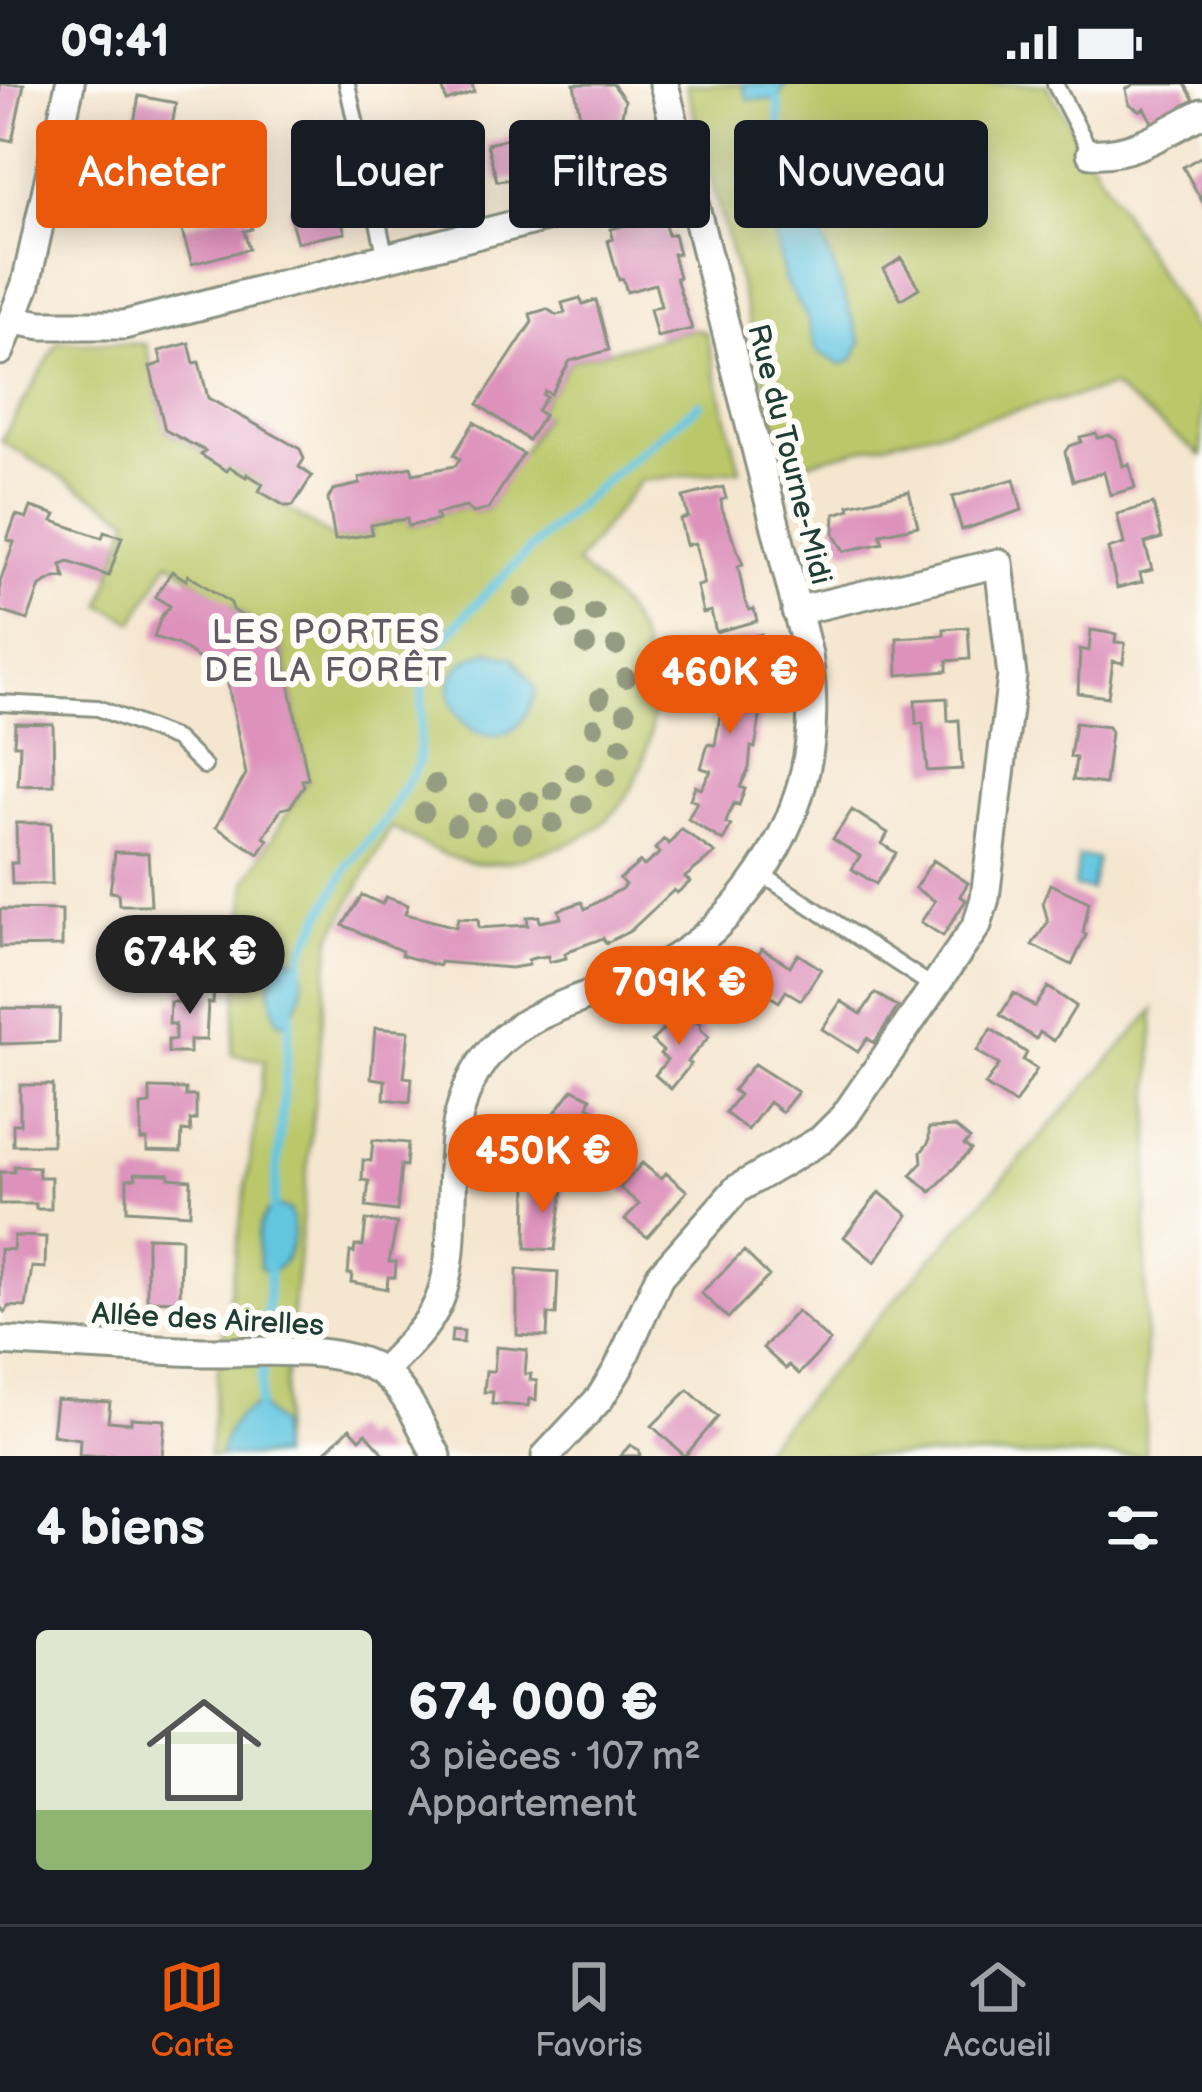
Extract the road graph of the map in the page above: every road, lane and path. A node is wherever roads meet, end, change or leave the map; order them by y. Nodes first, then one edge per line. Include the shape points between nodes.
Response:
1 (70, 84) edge
2 (347, 84) edge
3 (664, 84) edge
4 (1055, 84) edge
5 (1202, 113) edge
6 (672, 120) edge
7 (1091, 152) joint
8 (509, 226) edge
9 (698, 228) edge
10 (386, 258) junction
11 (14, 320) junction
12 (0, 351) edge
13 (796, 611) junction
14 (0, 703) edge
15 (204, 766) dead end
16 (760, 873) junction
17 (935, 988) junction
18 (0, 1341) edge
19 (382, 1372) junction
20 (437, 1456) edge
21 (547, 1456) edge

1 - 11 street
2 - 10 lane
3 - 6 street, Rue du Tourne-Midi
4 - 7 lane
5 - 7 street via 1135,147
8 - 10 street
9 - 13 street, Rue du Tourne-Midi
10 - 11 street via 124,325
11 - 12 street
13 - 16 street, Rue du Tourne-Midi via 814,698 811,736 793,809
13 - 17 street via 999,563 1012,676 993,850 976,925
14 - 15 lane via 98,708 176,739
16 - 17 lane
16 - 19 street, Rue du Tourne-Midi via 686,950 524,1022 480,1064 458,1115 441,1295
17 - 21 street via 844,1117 821,1140 736,1189 659,1277 600,1398
18 - 19 street, Allée des Airelles via 290,1350
19 - 20 street

